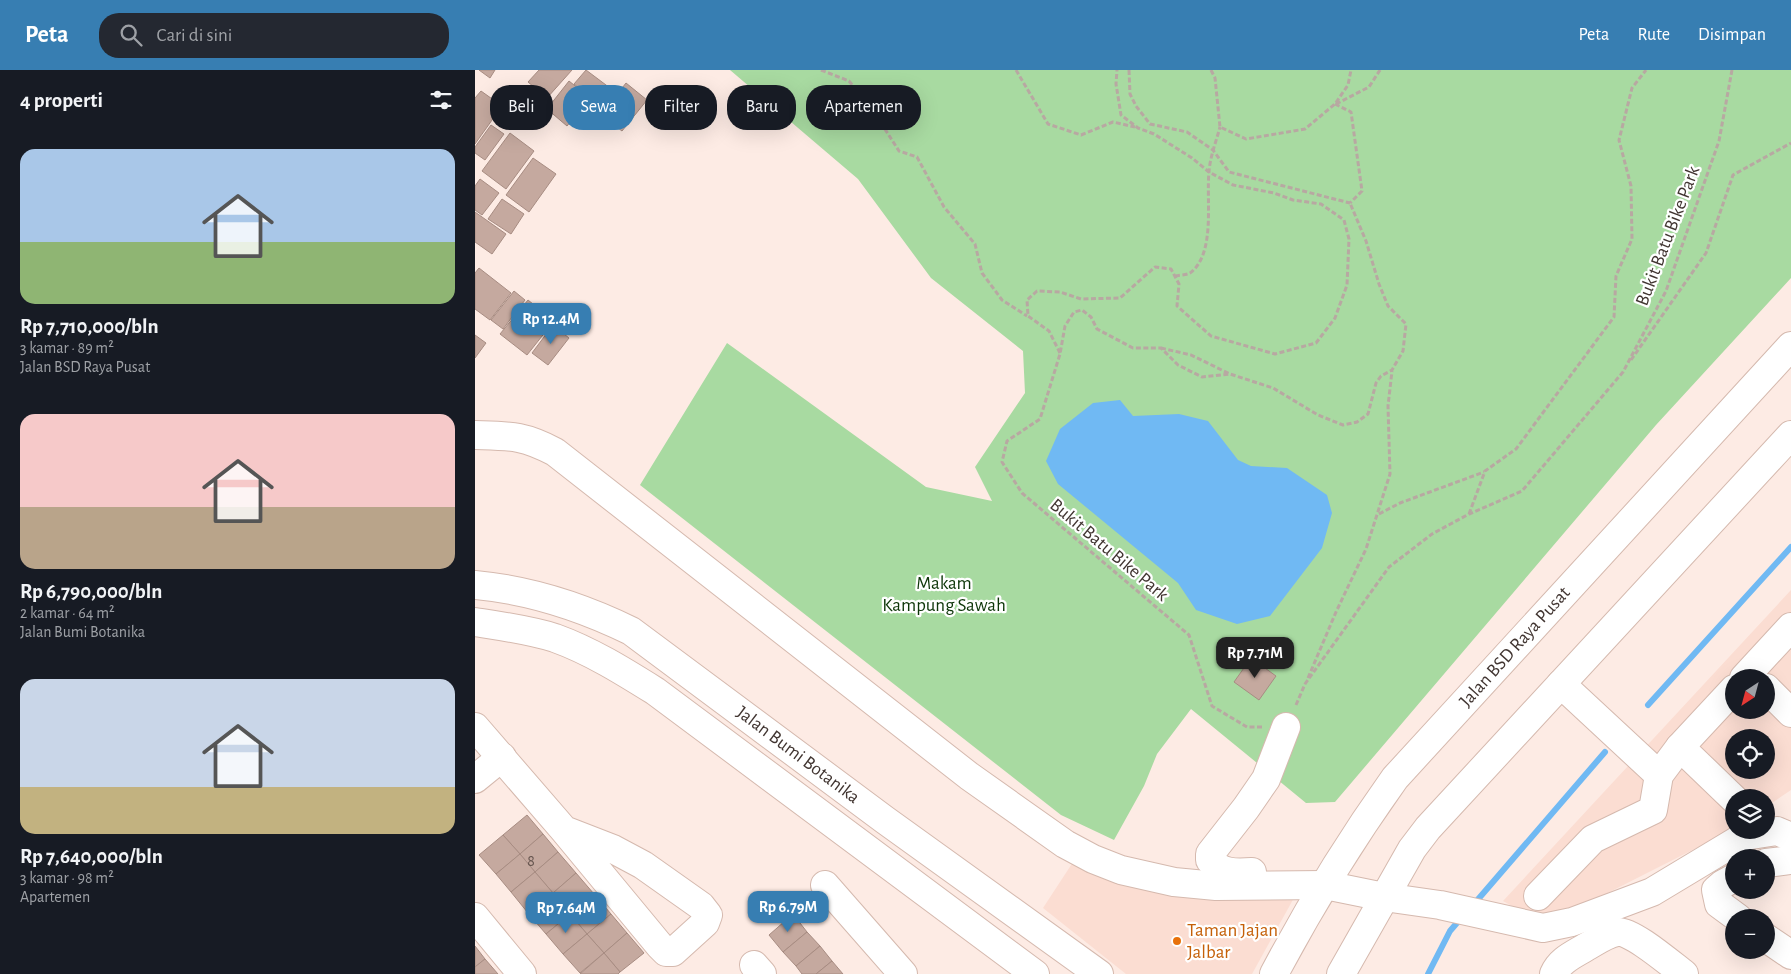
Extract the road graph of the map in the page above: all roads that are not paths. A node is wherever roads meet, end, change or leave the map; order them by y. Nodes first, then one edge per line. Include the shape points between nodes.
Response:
1 (1791, 346) edge
2 (475, 435) edge
3 (1791, 436) edge
4 (475, 584) edge
5 (475, 622) edge
6 (1791, 627) edge
7 (1759, 669) edge
8 (1561, 684) junction
9 (1775, 701) edge
10 (1725, 705) edge
11 (1791, 713) edge
12 (475, 727) edge
13 (1285, 727) road end
14 (1680, 747) junction
15 (502, 757) junction
16 (1659, 775) junction
17 (475, 779) edge
18 (1725, 790) edge
19 (564, 830) junction
20 (1783, 855) edge
21 (1725, 883) edge
22 (825, 885) dead end
23 (1297, 885) junction
24 (1325, 885) junction
25 (1538, 896) dead end
26 (1384, 897) junction
27 (1728, 909) edge
28 (475, 917) edge
29 (1775, 944) edge
30 (1791, 955) edge
31 (522, 974) edge
32 (903, 974) edge
33 (1035, 974) edge
34 (1099, 974) edge
35 (1274, 974) edge
36 (1341, 974) edge
37 (1554, 974) edge
38 (1684, 974) edge

1 - 24 main road, Jalan BSD Raya Pusat via 1395,778
2 - 23 main road via 514,436 555,452 969,776 1065,844 1121,870 1174,882 1216,886
3 - 8 main road
4 - 34 main road, Jalan Bumi Botanika via 564,602 631,631
5 - 33 main road, Jalan Bumi Botanika via 554,638 605,660 655,691
6 - 7 main road
8 - 16 main road
8 - 26 main road via 1429,828
9 - 11 main road
10 - 14 main road
12 - 15 main road
13 - 23 main road via 1266,779 1213,848 1210,860 1213,866 1226,872 1284,872 1294,878
14 - 16 main road
14 - 18 main road
15 - 17 main road
15 - 19 main road
16 - 25 main road via 1653,810 1593,839
19 - 19 main road via 666,952 673,952 705,923 708,915 701,906 643,865
20 - 26 main road via 1777,831 1745,836 1652,892 1573,922 1543,928 1440,905
21 - 27 main road via 1717,890
22 - 32 main road
23 - 24 main road
24 - 26 main road
24 - 35 main road, Jalan BSD Raya Pusat
26 - 36 main road
28 - 31 main road
29 - 30 main road
37 - 38 main road via 1566,959 1617,932 1630,934

